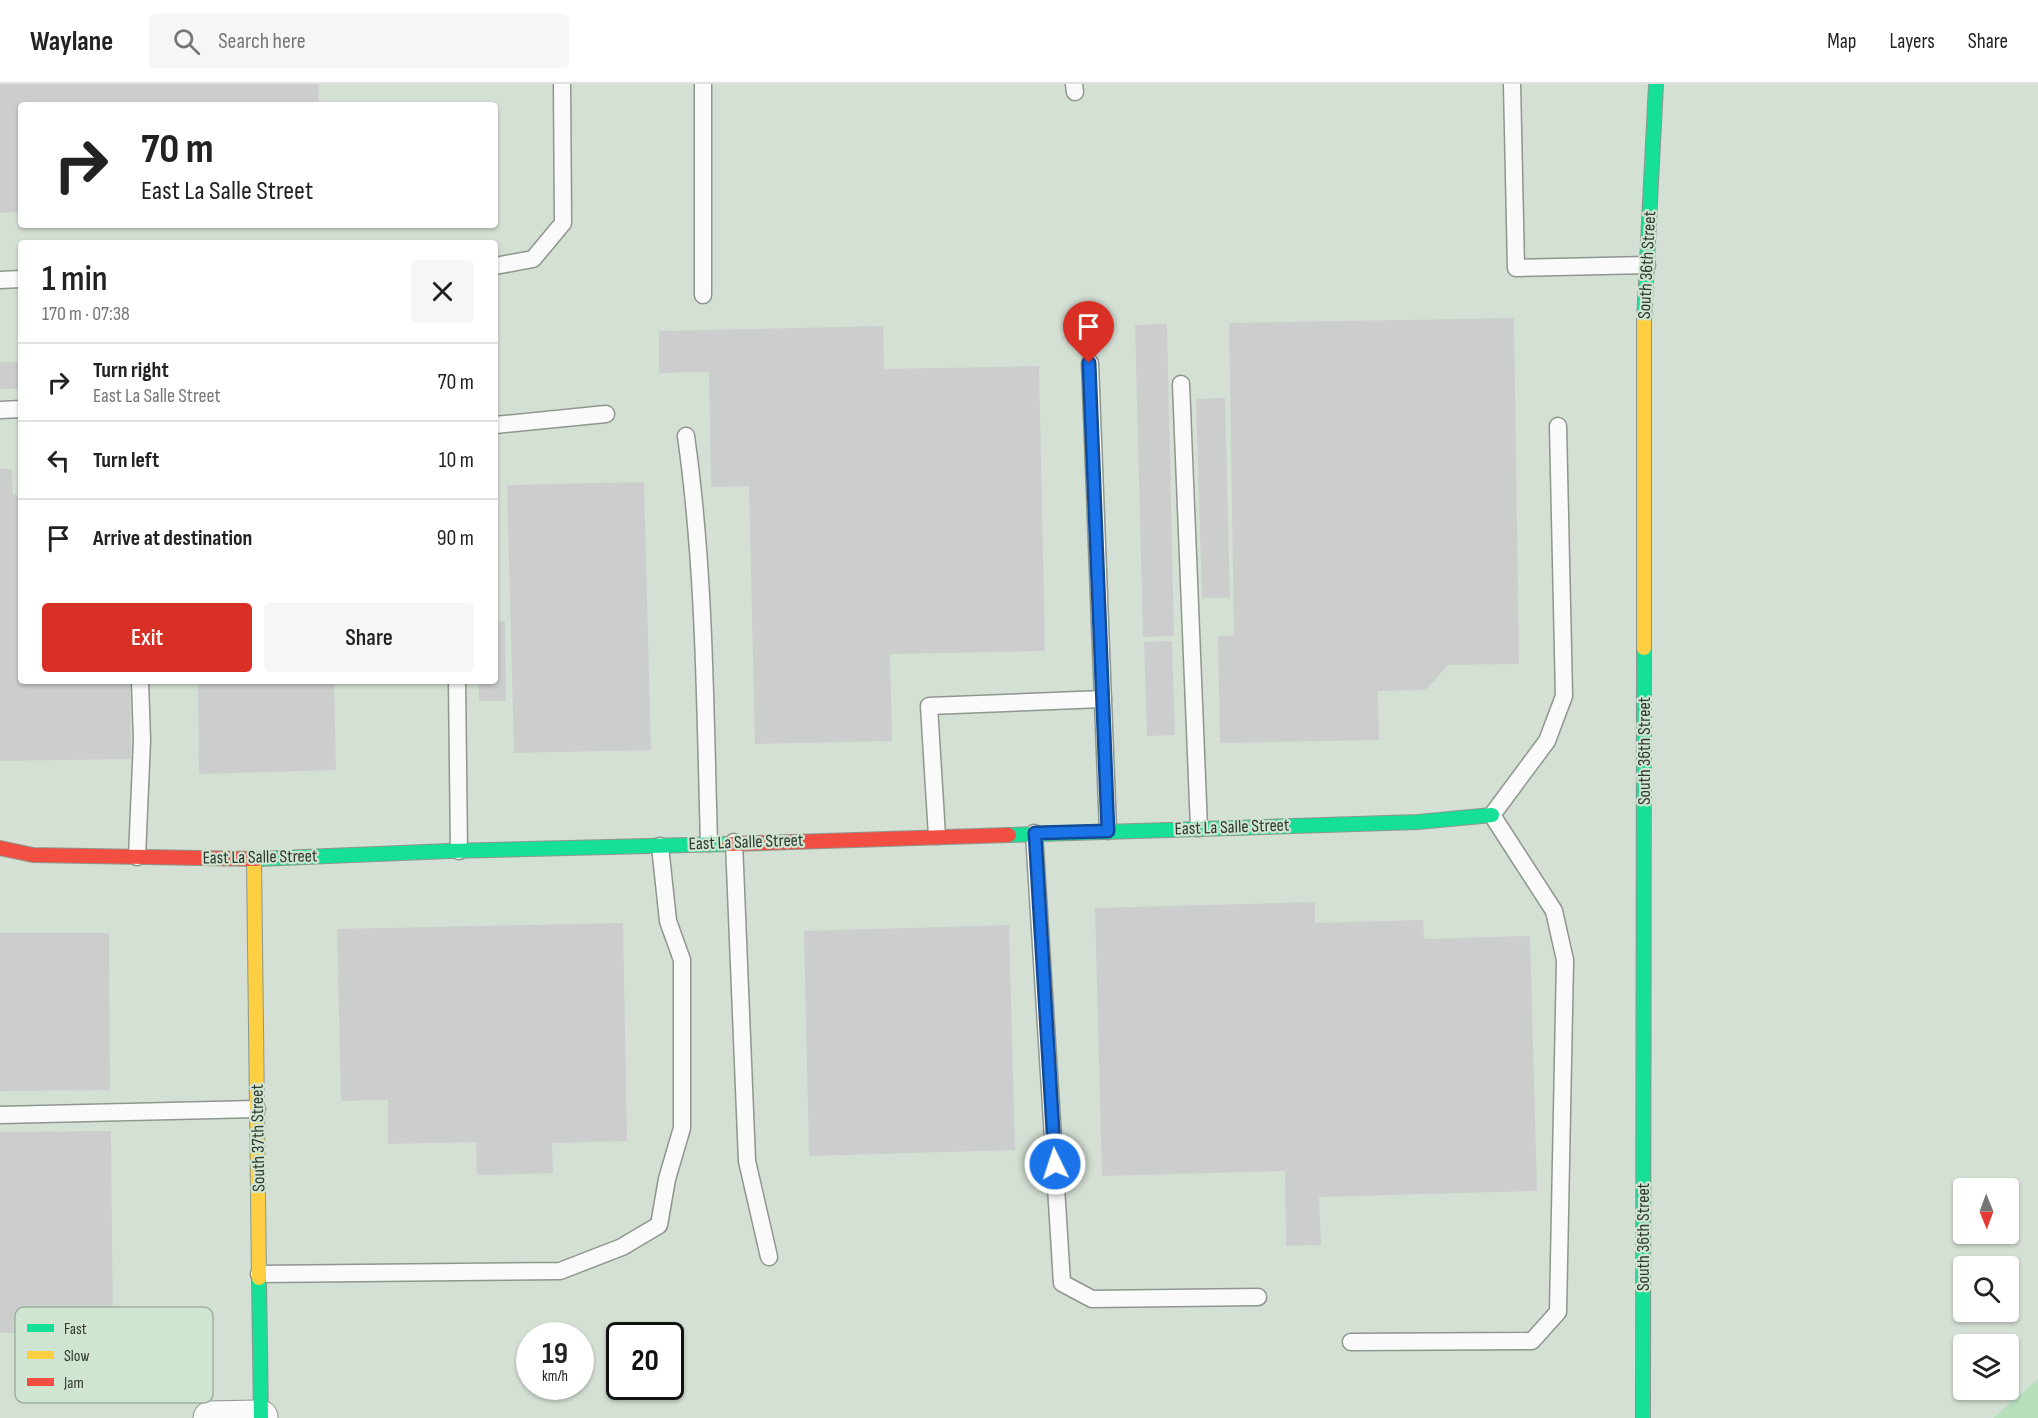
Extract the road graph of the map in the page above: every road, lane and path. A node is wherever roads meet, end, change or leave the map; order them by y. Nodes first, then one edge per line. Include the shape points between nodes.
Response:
1 (562, 84) edge
2 (703, 84) edge
3 (1512, 84) edge
4 (1656, 84) edge
5 (498, 265) edge
6 (1647, 265) junction
7 (18, 279) edge
8 (0, 280) edge
9 (703, 295) dead end
10 (1089, 363) dead end
11 (1181, 384) dead end
12 (18, 409) edge
13 (0, 410) edge
14 (606, 414) dead end
15 (498, 425) edge
16 (1558, 426) dead end
17 (686, 436) dead end
18 (140, 684) edge
19 (457, 684) edge
20 (1103, 699) junction
21 (1492, 815) junction
22 (1199, 828) junction
23 (1108, 831) junction
24 (1035, 833) junction
25 (937, 836) junction
26 (734, 842) junction
27 (709, 843) junction
28 (660, 846) junction
29 (0, 848) edge
30 (459, 851) junction
31 (137, 857) junction
32 (254, 859) junction
33 (257, 1109) junction
34 (0, 1115) edge
35 (769, 1257) dead end
36 (259, 1274) junction
37 (1258, 1297) dead end
38 (1351, 1342) dead end
39 (261, 1417) edge
40 (210, 1418) edge
41 (1643, 1418) edge

1 - 5 lane via 563,223 533,259
2 - 9 lane
3 - 6 lane via 1516,268
4 - 6 street, South 36th Street
6 - 41 street, South 36th Street
7 - 8 lane
10 - 20 lane
11 - 22 lane
12 - 13 lane
14 - 15 lane
16 - 21 lane via 1564,696 1547,741
17 - 27 lane via 694,492 703,646
18 - 31 lane
19 - 30 lane
20 - 23 lane
20 - 25 lane via 929,706
21 - 22 street, East La Salle Street via 1418,822
21 - 38 lane via 1554,911 1565,960 1558,1312 1532,1341
22 - 23 street, East La Salle Street
23 - 24 street, East La Salle Street
24 - 25 street, East La Salle Street
24 - 37 lane via 1062,1282 1092,1299
25 - 26 street, East La Salle Street
26 - 27 street, East La Salle Street
26 - 35 lane via 747,1161
27 - 28 street, East La Salle Street
28 - 30 street, East La Salle Street
28 - 36 lane via 668,921 682,960 682,1128 658,1225 622,1247 560,1271
29 - 31 street, East La Salle Street via 33,855
30 - 32 street, East La Salle Street
31 - 32 street, East La Salle Street
32 - 33 street, South 37th Street
33 - 34 lane
33 - 36 street, South 37th Street
36 - 39 street, South 37th Street
39 - 40 street

